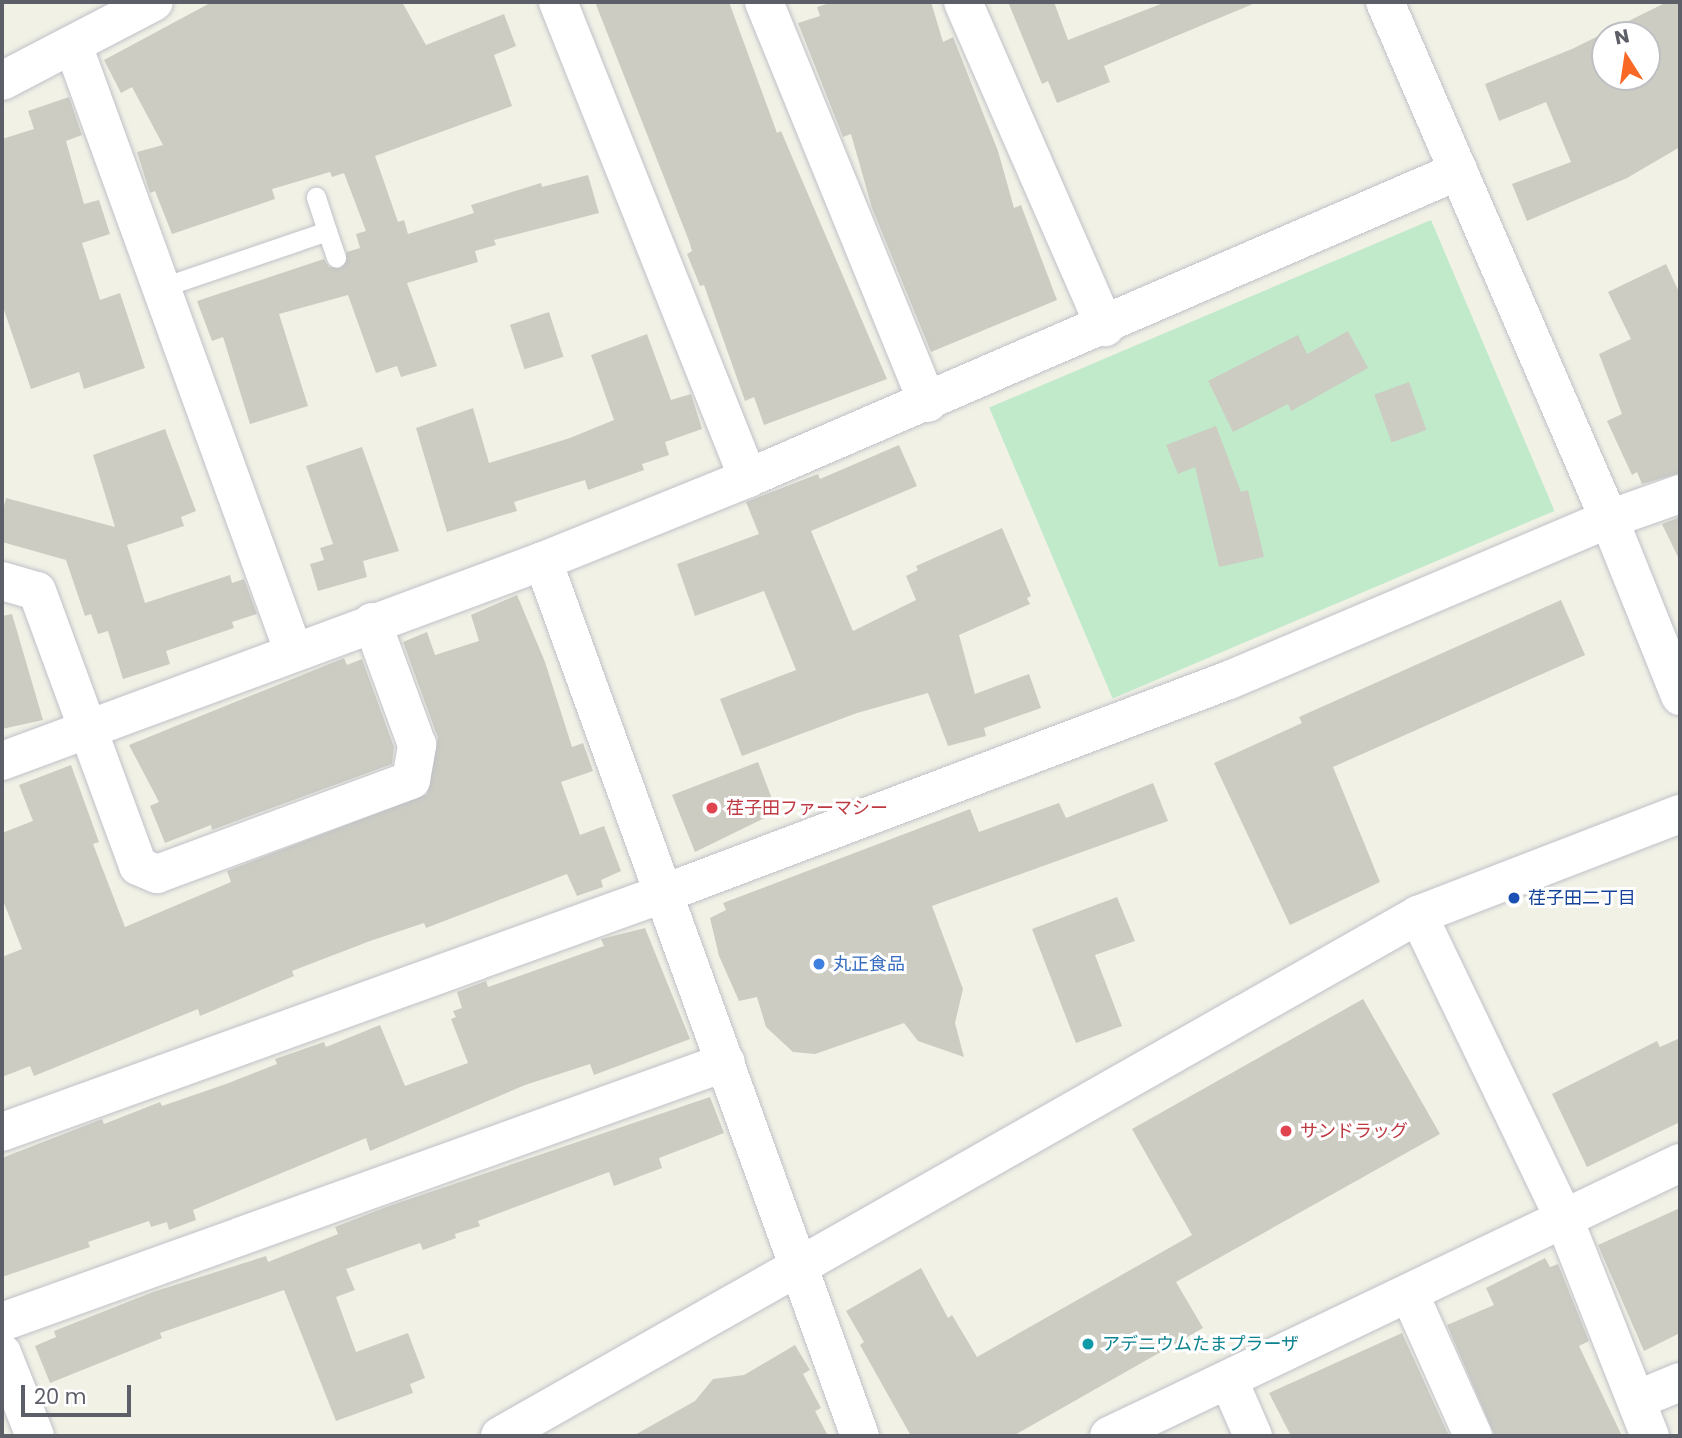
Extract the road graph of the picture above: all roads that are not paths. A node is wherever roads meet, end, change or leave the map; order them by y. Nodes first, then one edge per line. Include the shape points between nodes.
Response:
1 (153, 2) edge
2 (558, 2) edge
3 (764, 2) edge
4 (963, 2) edge
5 (1385, 2) edge
6 (73, 46) junction
7 (2, 80) edge
8 (1458, 172) junction
9 (316, 197) dead end
10 (327, 231) junction
11 (336, 257) dead end
12 (160, 288) junction
13 (1105, 327) junction
14 (928, 403) junction
15 (748, 478) junction
16 (1680, 494) edge
17 (1609, 519) junction
18 (544, 561) junction
19 (2, 581) edge
20 (372, 622) junction
21 (293, 650) junction
22 (1680, 696) edge
23 (88, 728) junction
24 (2, 761) edge
25 (1680, 814) edge
26 (665, 892) junction
27 (1418, 915) junction
28 (726, 1062) junction
29 (2, 1132) edge
30 (1680, 1163) edge
31 (1564, 1219) junction
32 (797, 1270) junction
33 (1410, 1295) junction
34 (2, 1322) edge
35 (2, 1353) edge
36 (1229, 1381) junction
37 (1680, 1382) edge
38 (1639, 1399) junction
39 (34, 1436) edge
40 (500, 1436) edge
41 (860, 1436) edge
42 (1110, 1436) edge
43 (1253, 1436) edge
44 (1473, 1436) edge
45 (1650, 1436) edge

1 - 6 street
2 - 15 street
3 - 14 street
4 - 13 street
5 - 8 street
6 - 7 street
6 - 12 street
8 - 13 street
8 - 17 street
9 - 10 lane
10 - 11 lane
10 - 12 lane
12 - 21 street
13 - 14 street
14 - 15 street
15 - 18 street
16 - 17 street
17 - 22 street
17 - 26 street via 1229,680
18 - 20 street
18 - 26 street
19 - 23 street via 37,590
20 - 21 street
20 - 23 street via 417,745 411,780 157,874 138,866
21 - 23 street
23 - 24 street
25 - 27 street
26 - 28 street
26 - 29 street
27 - 31 street
27 - 32 street
28 - 32 street
28 - 34 street
30 - 31 street
31 - 33 street
31 - 38 street
32 - 40 street
32 - 41 street
33 - 36 street
33 - 44 street
35 - 39 street
36 - 42 street
36 - 43 street
37 - 38 street
38 - 45 street

